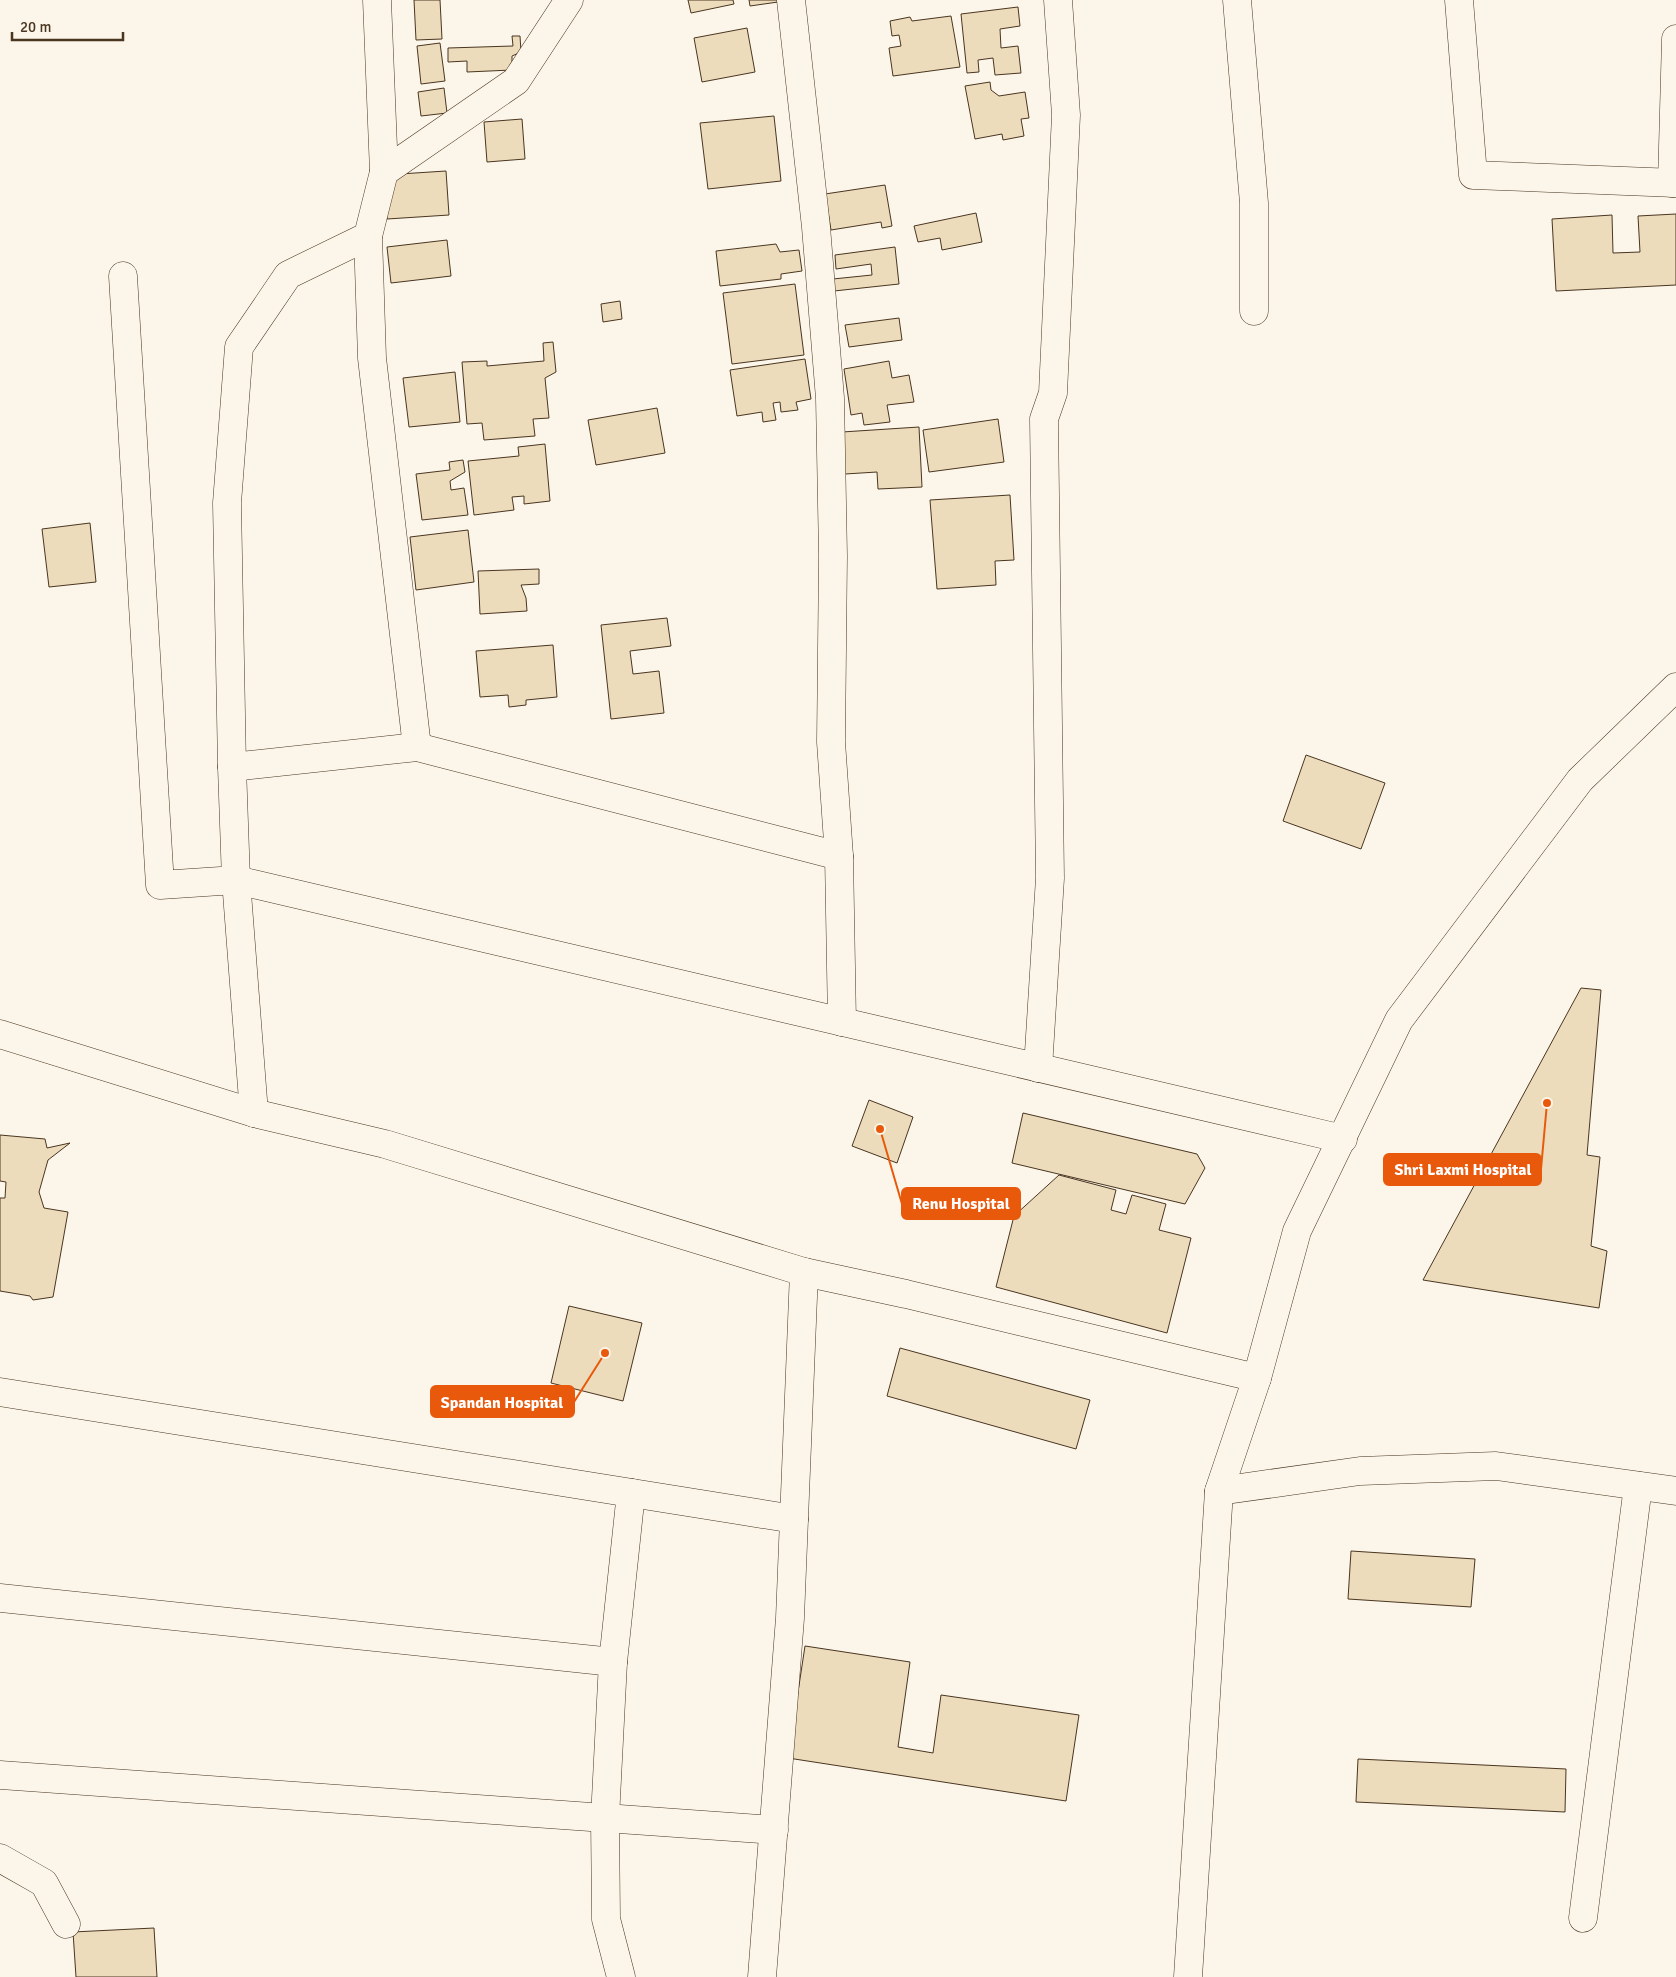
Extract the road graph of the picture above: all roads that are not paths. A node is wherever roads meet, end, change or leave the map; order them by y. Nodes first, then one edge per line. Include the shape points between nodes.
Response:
1 (377, 0) edge
2 (569, 0) edge
3 (791, 0) edge
4 (1058, 0) edge
5 (1237, 0) edge
6 (1459, 0) edge
7 (1676, 39) edge
8 (384, 172) junction
9 (1674, 183) edge
10 (368, 236) junction
11 (124, 276) dead end
12 (1254, 311) dead end
13 (1676, 687) edge
14 (417, 747) junction
15 (232, 768) junction
16 (838, 856) junction
17 (236, 880) junction
18 (842, 1022) junction
19 (0, 1034) edge
20 (1038, 1068) junction
21 (254, 1113) junction
22 (1342, 1138) junction
23 (804, 1272) junction
24 (1257, 1378) junction
25 (0, 1392) edge
26 (1638, 1486) junction
27 (1676, 1491) edge
28 (1220, 1492) junction
29 (631, 1494) junction
30 (794, 1520) junction
31 (0, 1598) edge
32 (613, 1662) junction
33 (0, 1775) edge
34 (605, 1818) junction
35 (774, 1830) junction
36 (0, 1858) edge
37 (1583, 1918) dead end
38 (66, 1924) dead end
39 (620, 1977) edge
40 (762, 1977) edge
41 (1188, 1977) edge

1 - 8 main road
2 - 8 main road via 516,81
3 - 16 main road via 816,228 830,398 833,556 831,742
4 - 20 main road via 1066,115 1053,393 1044,419 1050,878
5 - 12 main road via 1254,203
6 - 9 main road via 1473,175
7 - 9 main road
8 - 10 main road
10 - 14 main road via 372,358
10 - 15 main road via 288,275 239,347 227,503
11 - 17 main road via 160,885
13 - 22 main road via 1580,780 1400,1020
14 - 15 main road
14 - 16 main road
15 - 17 main road
16 - 18 main road
17 - 18 main road
17 - 21 main road
18 - 20 main road
19 - 21 main road
20 - 22 main road
21 - 23 main road via 385,1144
22 - 24 main road via 1297,1231
23 - 24 main road
23 - 30 main road
24 - 28 main road
25 - 29 main road
26 - 27 main road
26 - 28 main road via 1496,1466 1360,1471
26 - 37 main road
28 - 41 main road
29 - 30 main road
29 - 32 main road
30 - 35 main road
31 - 32 main road
32 - 34 main road
33 - 34 main road
34 - 35 main road
34 - 39 main road via 606,1919
35 - 40 main road
36 - 38 main road via 44,1883

